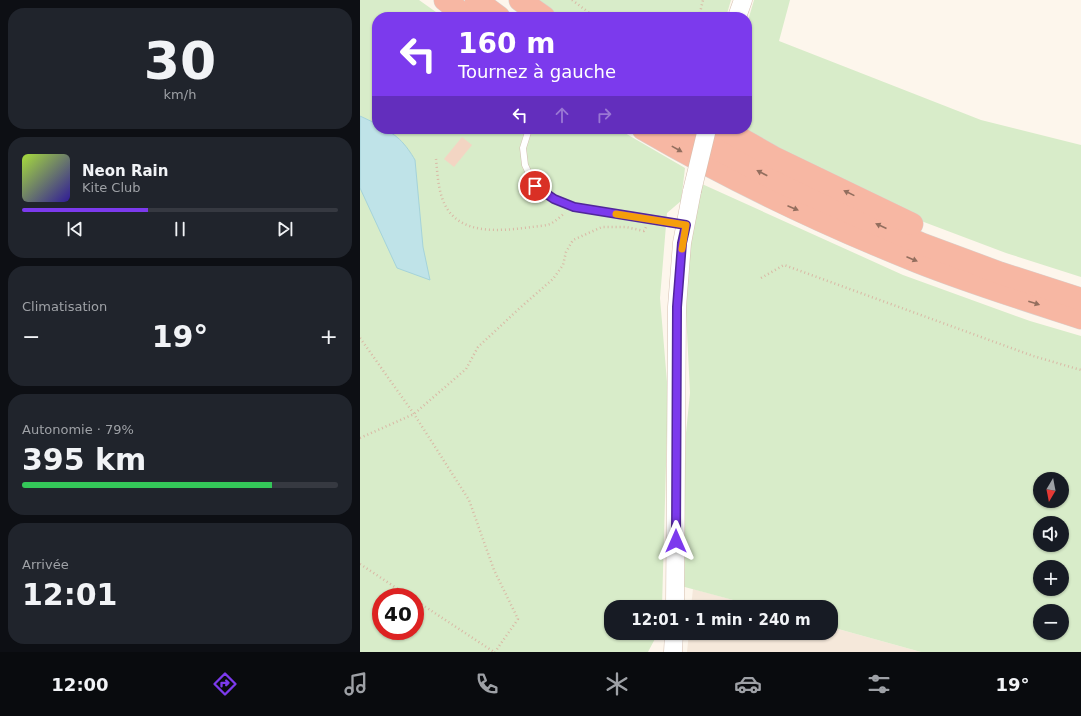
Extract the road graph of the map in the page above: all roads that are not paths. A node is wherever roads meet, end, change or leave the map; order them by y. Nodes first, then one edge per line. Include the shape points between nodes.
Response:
1 (445, 0) edge
2 (476, 0) edge
3 (520, 0) edge
4 (743, 0) edge
5 (461, 12) edge
6 (492, 12) edge
7 (537, 12) edge
8 (739, 12) edge
9 (527, 134) edge
10 (652, 134) edge
11 (689, 134) edge
12 (707, 134) edge
13 (733, 134) edge
14 (686, 225) junction
15 (1048, 289) junction
16 (1081, 299) edge
17 (1081, 318) edge
18 (675, 600) edge
19 (674, 640) edge
20 (673, 652) edge

1 - 5 highway
2 - 6 highway
3 - 7 highway
4 - 8 street
9 - 14 lane via 523,148 525,165 535,186 554,199 574,207
10 -> 17 highway via 772,198 919,262
15 -> 11 highway via 922,244 780,182
12 - 14 street, bridge
15 -> 13 highway via 1019,269 919,227 775,158
14 - 18 street via 682,243 677,307
15 - 16 highway
19 - 20 street

